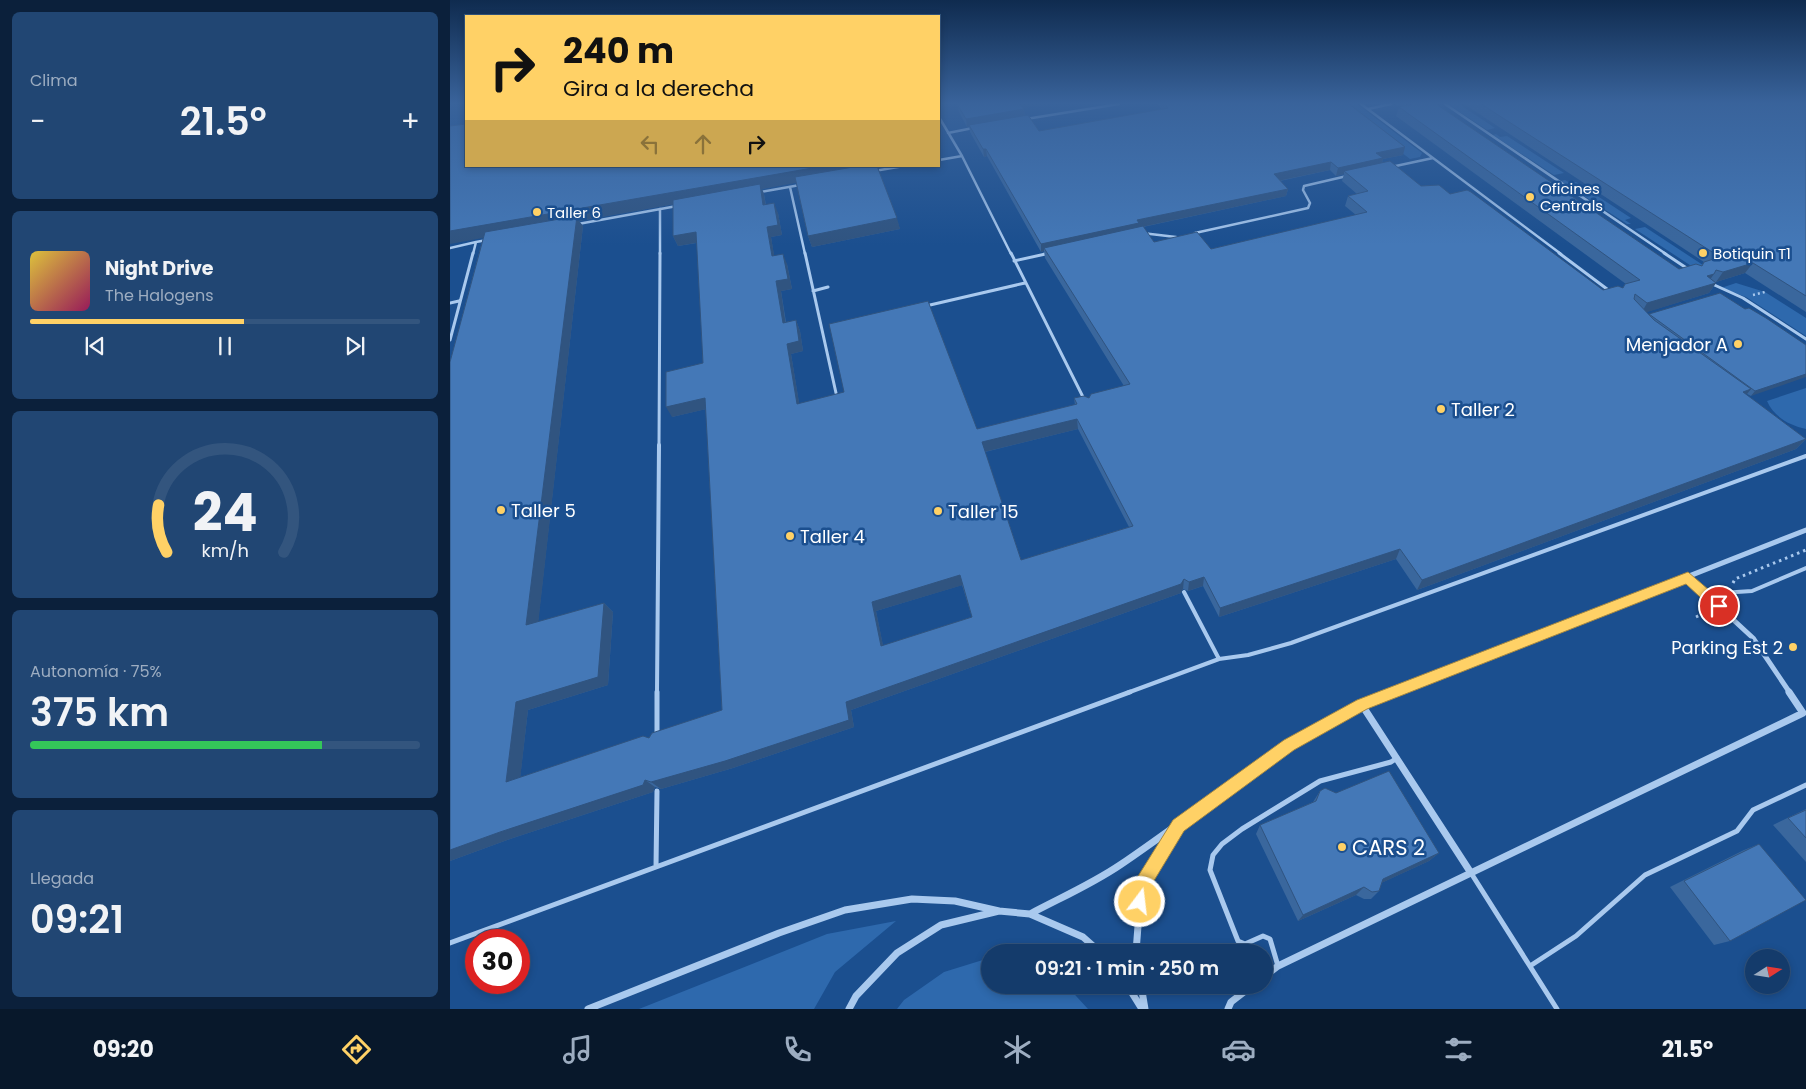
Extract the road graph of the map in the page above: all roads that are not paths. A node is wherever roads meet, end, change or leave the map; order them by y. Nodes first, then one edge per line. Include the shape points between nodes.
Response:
1 (959, 151) edge
2 (1424, 151) edge
3 (1514, 151) edge
4 (962, 156) junction
5 (1433, 158) junction
6 (940, 160) edge
7 (898, 167) edge
8 (1388, 167) edge
9 (880, 170) edge
10 (1351, 176) edge
11 (806, 184) edge
12 (790, 187) junction
13 (752, 193) edge
14 (686, 205) edge
15 (660, 209) junction
16 (574, 225) edge
17 (1141, 233) edge
18 (1194, 234) edge
19 (1185, 236) edge
20 (496, 238) edge
21 (476, 242) junction
22 (450, 248) edge
23 (1053, 252) edge
24 (1014, 261) junction
25 (1694, 273) edge
26 (1025, 283) junction
27 (1710, 283) edge
28 (828, 288) dead end
29 (814, 290) junction
30 (1726, 291) junction
31 (1720, 293) edge
32 (1616, 295) edge
33 (458, 302) junction
34 (450, 303) edge
35 (930, 306) edge
36 (829, 328) edge
37 (822, 330) junction
38 (1806, 339) edge
39 (450, 340) edge
40 (836, 393) edge
41 (1088, 405) edge
42 (1806, 456) edge
43 (1806, 530) edge
44 (1806, 568) edge
45 (1688, 578) junction
46 (1184, 592) edge
47 (1706, 594) junction
48 (1219, 659) junction
49 (1362, 704) junction
50 (1804, 715) edge
51 (657, 742) edge
52 (1397, 758) junction
53 (1806, 785) edge
54 (657, 791) edge
55 (1178, 825) junction
56 (656, 867) junction
57 (1471, 873) junction
58 (999, 912) junction
59 (1030, 914) junction
60 (450, 943) edge
61 (1091, 944) edge
62 (1137, 944) edge
63 (1278, 966) junction
64 (1530, 966) junction
65 (1273, 970) edge
66 (1133, 994) edge
67 (1142, 994) edge
68 (1241, 994) edge
69 (588, 1009) edge
70 (849, 1009) edge
71 (1143, 1009) edge
72 (1228, 1009) edge
73 (1557, 1009) edge

1 - 4 lane
2 - 5 lane
3 - 25 lane
4 - 6 lane
4 - 24 lane
5 - 8 lane
5 - 32 lane
7 - 9 lane
10 - 18 lane via 1304,186 1310,203 1308,208
11 - 12 lane
12 - 13 lane
12 - 29 lane
14 - 15 lane
15 - 16 lane
15 - 51 lane
17 - 19 lane via 1151,231 1169,238
20 - 21 lane
21 - 22 lane
21 - 33 lane
23 - 24 lane
24 - 26 lane
26 - 35 lane
26 - 41 lane
27 - 30 lane
28 - 29 lane
29 - 37 lane
30 - 31 lane
30 - 38 lane via 1743,298
33 - 34 lane
33 - 39 lane
36 - 37 lane
37 - 40 lane
42 - 48 lane via 1291,643
43 - 45 street
44 - 47 lane via 1752,591
45 - 47 street
45 - 49 street
46 - 48 lane
47 - 50 street via 1753,638
48 - 56 lane
49 - 52 street
49 - 55 street via 1289,745
50 - 57 street
52 - 57 street
52 - 63 lane via 1320,781 1242,829 1222,844 1214,855 1210,870 1238,942 1245,944 1263,936 1270,939
53 - 64 lane via 1753,810 1737,831 1645,875 1576,936
54 - 56 lane
55 - 59 street via 1118,866
55 - 62 street via 1141,886
56 - 60 lane
57 - 63 street
57 - 64 lane
58 - 59 street
58 - 69 street via 955,902 912,899 845,910
58 - 70 street via 941,925 896,953 856,996
59 - 61 street via 1083,937
63 - 65 street
64 - 73 lane
66 - 71 street
67 - 71 street
68 - 72 street via 1230,1002

